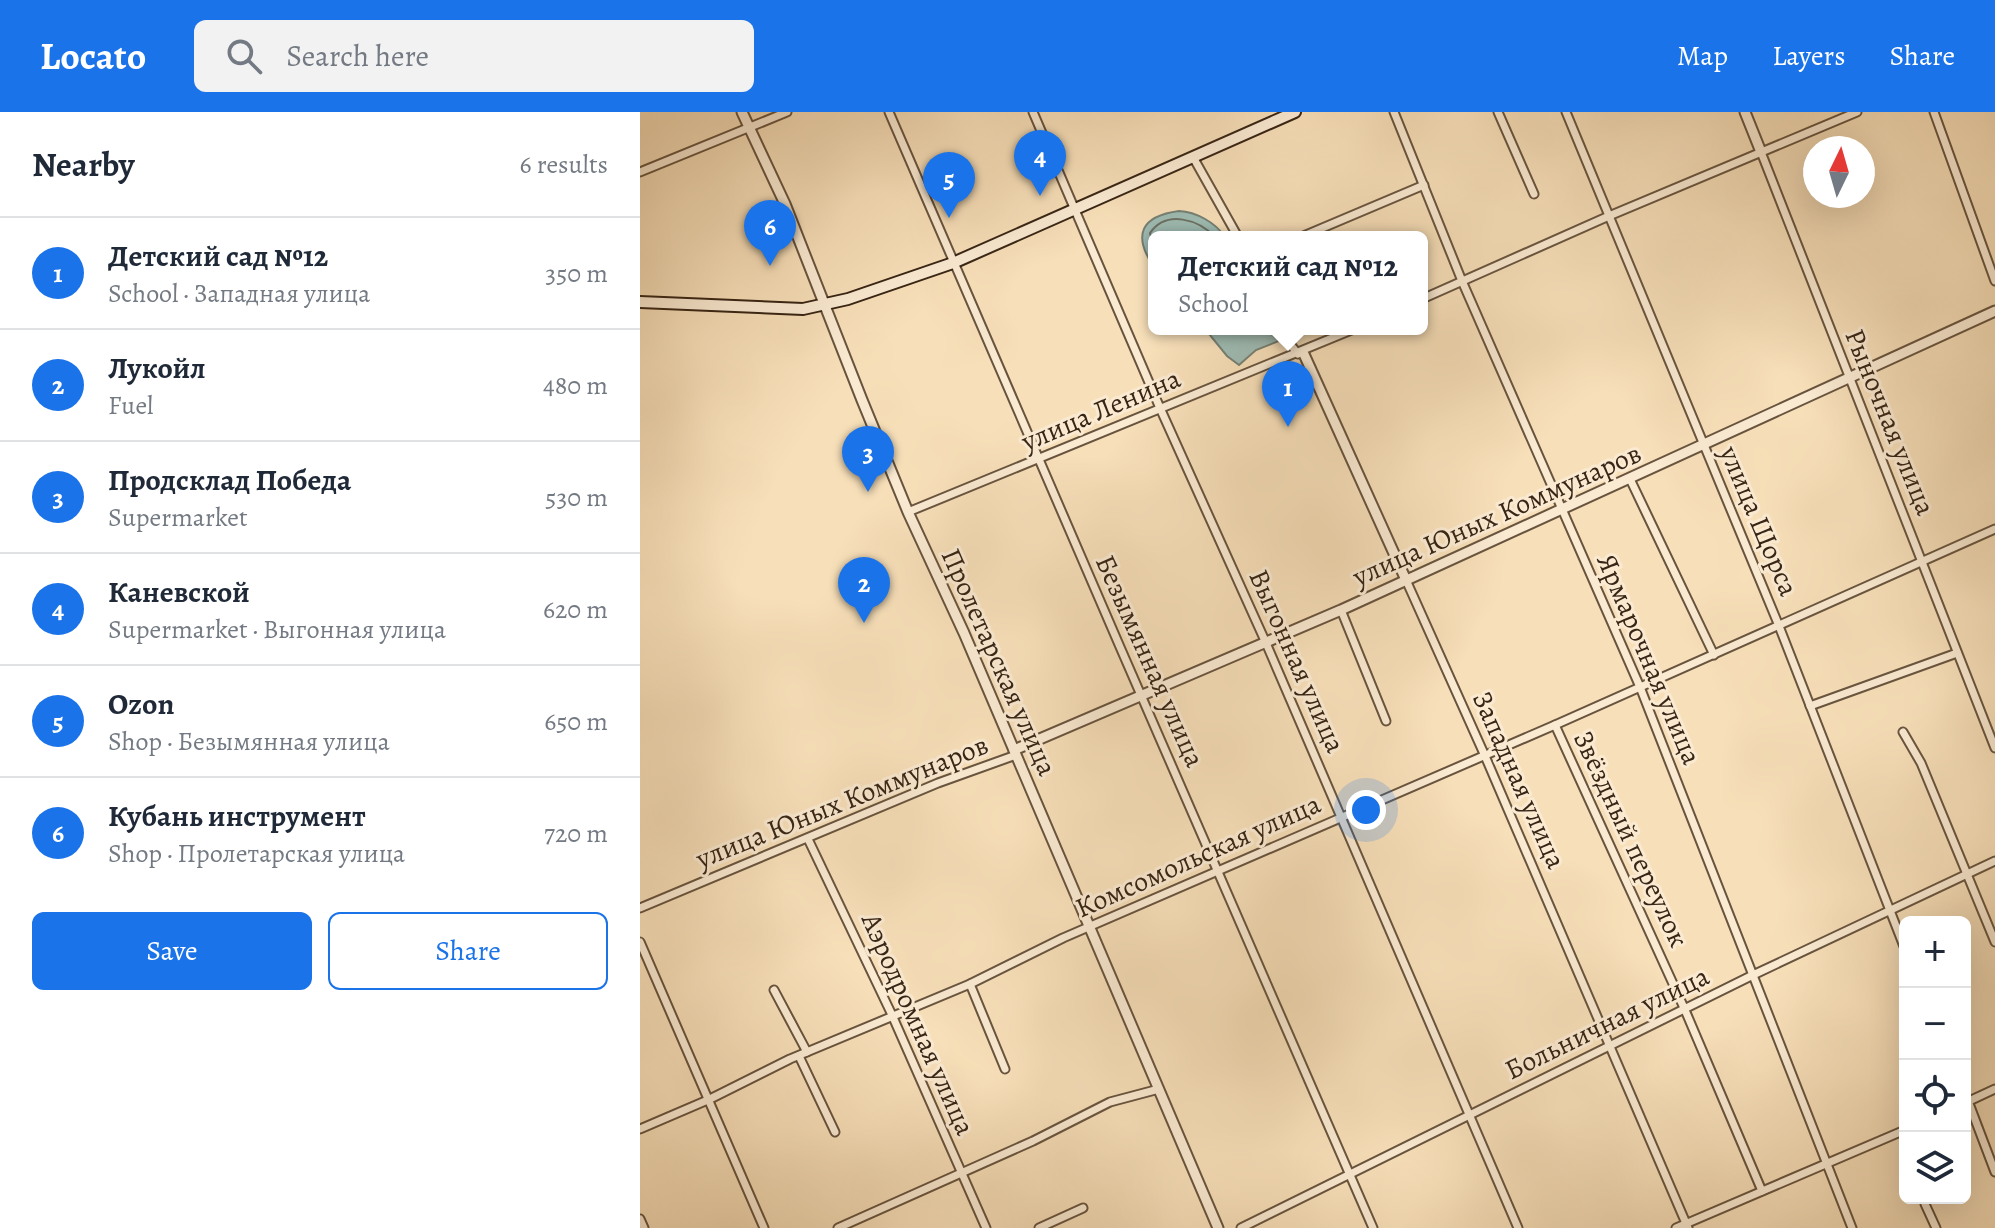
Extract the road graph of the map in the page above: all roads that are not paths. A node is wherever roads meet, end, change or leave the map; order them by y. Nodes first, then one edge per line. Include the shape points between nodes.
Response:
1 (742, 112) edge
2 (787, 112) edge
3 (889, 112) edge
4 (1033, 112) edge
5 (1295, 112) edge
6 (1394, 112) edge
7 (1498, 112) edge
8 (1566, 112) edge
9 (1745, 112) edge
10 (1857, 112) edge
11 (1934, 112) edge
12 (1847, 114) edge
13 (748, 127) junction
14 (1761, 152) junction
15 (1193, 157) junction
16 (640, 172) edge
17 (1424, 185) junction
18 (1534, 194) dead end
19 (1073, 211) junction
20 (1609, 216) junction
21 (1235, 231) edge
22 (1315, 231) edge
23 (953, 263) junction
24 (1462, 281) junction
25 (1995, 281) edge
26 (1428, 296) edge
27 (640, 302) edge
28 (825, 306) junction
29 (1995, 311) edge
30 (1284, 335) edge
31 (1340, 335) edge
32 (1300, 353) junction
33 (1849, 378) junction
34 (1160, 408) junction
35 (1704, 446) junction
36 (1036, 461) junction
37 (1630, 479) junction
38 (1562, 510) junction
39 (908, 512) junction
40 (1995, 529) edge
41 (1922, 563) junction
42 (1406, 580) junction
43 (1341, 610) junction
44 (1779, 626) junction
45 (1266, 643) junction
46 (1957, 653) junction
47 (1714, 655) junction
48 (1640, 687) junction
49 (1143, 696) junction
50 (1810, 706) junction
51 (1386, 721) dead end
52 (1555, 725) junction
53 (1903, 732) dead end
54 (1995, 748) edge
55 (1015, 753) junction
56 (1485, 756) junction
57 (1341, 817) junction
58 (808, 839) junction
59 (1995, 861) edge
60 (1219, 872) junction
61 (1968, 874) junction
62 (640, 908) edge
63 (1889, 911) junction
64 (1090, 928) junction
65 (1899, 935) edge
66 (640, 942) edge
67 (1995, 942) edge
68 (1753, 975) junction
69 (970, 984) junction
70 (774, 990) dead end
71 (1685, 1010) junction
72 (892, 1015) junction
73 (1610, 1046) junction
74 (803, 1054) junction
75 (1005, 1069) dead end
76 (1159, 1089) junction
77 (1995, 1089) edge
78 (710, 1099) junction
79 (1971, 1100) edge
80 (1971, 1112) edge
81 (1470, 1116) junction
82 (640, 1129) edge
83 (835, 1132) dead end
84 (1901, 1132) edge
85 (1827, 1165) junction
86 (1995, 1172) edge
87 (961, 1174) junction
88 (1350, 1175) junction
89 (1762, 1191) junction
90 (1925, 1204) dead end
91 (1083, 1208) dead end
92 (640, 1219) edge
93 (1687, 1226) edge
94 (644, 1228) edge
95 (764, 1228) edge
96 (838, 1228) edge
97 (986, 1228) edge
98 (1039, 1228) edge
99 (1218, 1228) edge
100 (1241, 1228) edge
101 (1373, 1228) edge
102 (1518, 1228) edge
103 (1676, 1228) edge
104 (1852, 1228) edge
105 (1936, 1228) edge

1 - 13 street, Пролетарская улица
2 - 13 street
3 - 23 street, Безымянная улица
4 - 19 street, Выгонная улица
5 - 15 main road
6 - 17 street, Ярмарочная улица
7 - 18 street
8 - 20 street, улица Щорса
9 - 14 street, Рыночная улица
10 - 12 street
11 - 25 street
12 - 14 street
13 - 16 street
13 - 28 street, Пролетарская улица
14 - 20 street
14 - 33 street, Рыночная улица
15 - 19 main road
15 - 21 street
17 - 22 street
17 - 24 street, Ярмарочная улица
19 - 23 main road
19 - 34 street, Выгонная улица
20 - 24 street
20 - 35 street, улица Щорса
23 - 28 main road
23 - 36 street, Безымянная улица
24 - 26 street
24 - 38 street, Ярмарочная улица
27 - 28 main road
28 - 39 street, Пролетарская улица
29 - 33 street, улица Юных Коммунаров
30 - 32 street
31 - 32 street, улица Ленина
32 - 34 street, улица Ленина
32 - 42 street, Западная улица
33 - 35 street, улица Юных Коммунаров
33 - 41 street, Рыночная улица
34 - 36 street, улица Ленина
34 - 45 street, Выгонная улица
35 - 37 street, улица Юных Коммунаров
35 - 44 street, улица Щорса
36 - 39 street, улица Ленина
36 - 49 street, Безымянная улица
37 - 38 street, улица Юных Коммунаров
37 - 47 street
38 - 42 street, улица Юных Коммунаров
38 - 48 street, Ярмарочная улица
39 - 55 street, Пролетарская улица
40 - 41 street, Комсомольская улица
41 - 44 street, Комсомольская улица
41 - 46 street, Рыночная улица
42 - 43 street, улица Юных Коммунаров
42 - 56 street, Западная улица
43 - 45 street, улица Юных Коммунаров
43 - 51 street
44 - 47 street, Комсомольская улица
44 - 50 street, улица Щорса
45 - 49 street, улица Юных Коммунаров
45 - 57 street, Выгонная улица
46 - 50 street
46 - 54 street, Рыночная улица
47 - 48 street, Комсомольская улица
48 - 52 street, Комсомольская улица
48 - 68 street, Ярмарочная улица
49 - 55 street, улица Юных Коммунаров
49 - 60 street, Безымянная улица
50 - 63 street, улица Щорса
52 - 56 street, Комсомольская улица
52 - 71 street, Звёздный переулок
53 - 61 street
55 - 58 street, улица Юных Коммунаров
55 - 64 street, Пролетарская улица
56 - 57 street, Комсомольская улица
56 - 73 street, Западная улица
57 - 60 street, Комсомольская улица
57 - 81 street, Выгонная улица
58 - 62 street, улица Юных Коммунаров
58 - 72 street, Аэродромная улица
59 - 61 street, Больничная улица
60 - 64 street, Комсомольская улица
60 - 88 street, Безымянная улица
61 - 63 street, Больничная улица
61 - 67 street
63 - 65 street, улица Щорса
63 - 68 street, Больничная улица
64 - 69 street, Комсомольская улица
64 - 76 street, Пролетарская улица
66 - 78 street
68 - 71 street, Больничная улица
68 - 85 street, Ярмарочная улица
69 - 72 street, Комсомольская улица
69 - 75 street
70 - 74 street
71 - 73 street, Больничная улица
71 - 89 street, Звёздный переулок
72 - 74 street, Комсомольская улица
72 - 87 street, Аэродромная улица
73 - 81 street, Больничная улица
73 - 93 street, Западная улица
74 - 78 street, Комсомольская улица
74 - 83 street
76 - 87 street via 1110,1102
76 - 99 street, Пролетарская улица
77 - 79 street
78 - 82 street, Комсомольская улица
78 - 95 street
80 - 86 street
81 - 88 street, Больничная улица
81 - 102 street, Выгонная улица
84 - 85 street
85 - 89 street
85 - 104 street, Ярмарочная улица
87 - 96 street
87 - 97 street, Аэродромная улица
88 - 100 street, Больничная улица
88 - 101 street, Безымянная улица
89 - 93 street
90 - 105 street
91 - 98 street
92 - 94 street
93 - 103 street

